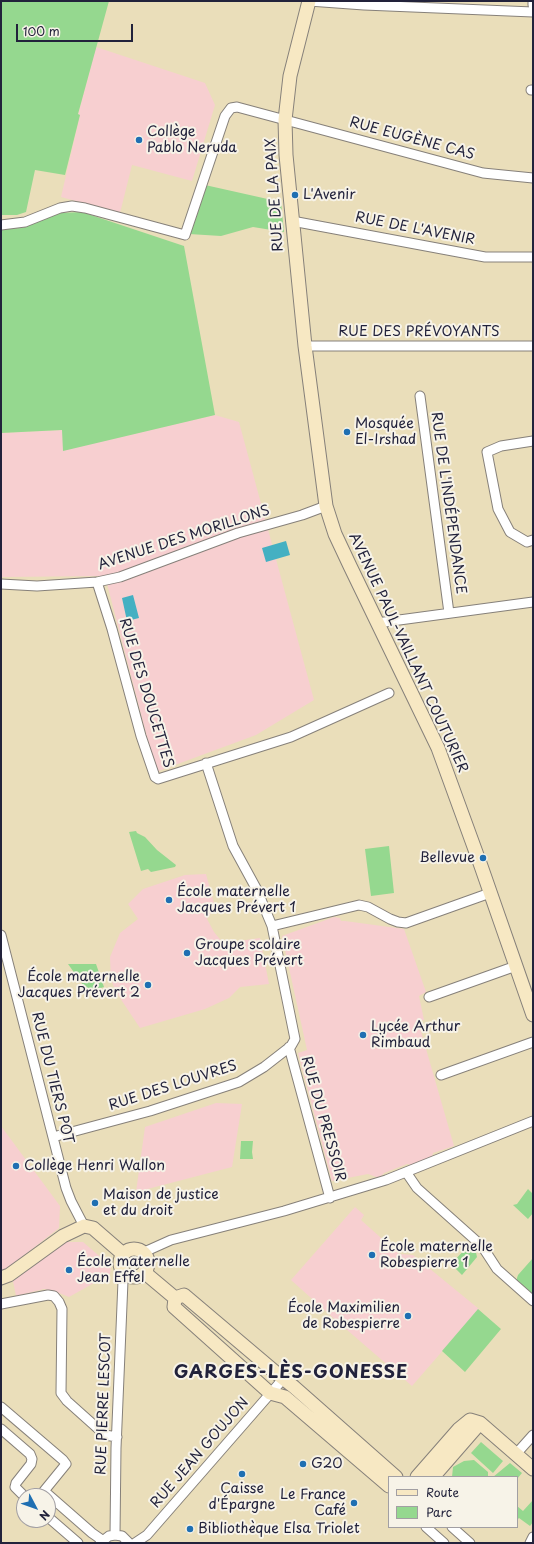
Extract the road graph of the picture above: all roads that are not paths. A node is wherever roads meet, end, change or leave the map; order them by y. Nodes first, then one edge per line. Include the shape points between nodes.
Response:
1 (309, 1) edge
2 (533, 1) edge
3 (533, 5) edge
4 (533, 12) edge
5 (285, 120) junction
6 (533, 178) edge
7 (292, 221) junction
8 (1, 225) edge
9 (533, 257) edge
10 (305, 346) junction
11 (533, 346) edge
12 (310, 389) joint
13 (420, 396) dead end
14 (533, 441) edge
15 (326, 506) junction
16 (533, 540) edge
17 (97, 582) junction
18 (1, 584) edge
19 (533, 602) edge
20 (449, 613) junction
21 (377, 623) junction
22 (389, 693) dead end
23 (206, 764) junction
24 (490, 894) junction
25 (272, 926) junction
26 (1, 934) edge
27 (516, 966) junction
28 (428, 997) dead end
29 (533, 1016) edge
30 (533, 1042) edge
31 (288, 1048) junction
32 (441, 1075) dead end
33 (533, 1121) edge
34 (53, 1137) junction
35 (406, 1172) junction
36 (330, 1198) junction
37 (84, 1226) junction
38 (142, 1253) junction
39 (123, 1254) junction
40 (144, 1272) junction
41 (127, 1275) junction
42 (1, 1278) edge
43 (175, 1298) junction
44 (533, 1301) edge
45 (1, 1304) edge
46 (283, 1379) junction
47 (270, 1393) junction
48 (1, 1407) edge
49 (480, 1423) junction
50 (1, 1429) edge
51 (533, 1435) edge
52 (116, 1437) junction
53 (516, 1454) junction
54 (533, 1469) edge
55 (395, 1476) edge
56 (418, 1476) edge
57 (434, 1476) edge
58 (388, 1485) edge
59 (16, 1488) edge
60 (45, 1488) edge
61 (56, 1505) edge
62 (56, 1524) edge
63 (427, 1528) edge
64 (453, 1528) edge
65 (115, 1535) junction
66 (533, 1537) edge
67 (101, 1541) edge
68 (78, 1543) edge
69 (129, 1543) edge
70 (135, 1543) edge
71 (444, 1543) edge
72 (470, 1543) edge
73 (530, 1543) edge

1 - 4 street
1 - 5 street, RUE DE LA PAIX via 290,76
2 - 3 street
5 - 6 street, RUE EUGÈNE CAS via 483,173
5 - 7 street, RUE DE LA PAIX
5 - 8 street, RUE EUGÈNE CAS via 237,106 231,108 225,116 185,235 72,206 25,222
7 - 9 street, RUE DE L'AVENIR via 484,257
7 - 10 street, RUE DE LA PAIX
10 - 11 street, RUE DES PRÉVOYANTS
10 - 12 street, RUE DE LA PAIX
12 - 15 street, AVENUE PAUL-VAILLANT COUTURIER
13 - 20 street, RUE DE L'INDÉPENDANCE
14 - 16 street via 501,446 487,452 498,509 510,532 527,542
15 - 17 street, AVENUE DES MORILLONS via 238,533 120,577
15 - 21 street, AVENUE PAUL-VAILLANT COUTURIER via 335,534
17 - 18 street, AVENUE DES MORILLONS via 37,586
17 - 23 street, RUE DES DOUCETTES via 155,777 158,779
19 - 20 street
20 - 21 street
21 - 24 street, AVENUE PAUL-VAILLANT COUTURIER via 438,748
22 - 23 street via 297,734
23 - 25 street via 233,846 257,890
24 - 25 street via 406,923 398,922 368,906 359,905
24 - 27 street, AVENUE PAUL-VAILLANT COUTURIER
25 - 31 street via 296,1038
26 - 34 street, RUE DU TIERS POT
27 - 28 street
27 - 29 street, AVENUE PAUL-VAILLANT COUTURIER
30 - 32 street
31 - 34 street, RUE DES LOUVRES via 239,1082 150,1111
31 - 36 street, RUE DU PRESSOIR
33 - 35 street
34 - 37 street, RUE DU TIERS POT via 66,1188
35 - 36 street
35 - 44 street via 417,1188 482,1246 497,1269
36 - 38 street via 171,1240
37 - 39 street via 93,1228
37 - 42 street via 62,1236 9,1275
38 - 39 street via 135,1250
38 - 40 street via 147,1260
39 - 41 street via 120,1266
40 - 41 street via 136,1276
40 - 43 street
41 - 52 street, RUE PIERRE LESCOT via 123,1282
43 - 46 street via 184,1295
43 - 47 street via 174,1307
45 - 52 street via 54,1296 62,1309 61,1393 67,1402 104,1435
46 - 47 street, RUE JEAN GOUJON
46 - 55 street
47 - 58 street via 286,1397
47 - 70 street, RUE JEAN GOUJON via 147,1535
48 - 60 street via 66,1464
49 - 53 street
49 - 56 street via 468,1421
49 - 57 street
50 - 59 street via 30,1454 32,1459 16,1483
51 - 53 street
52 - 65 street, RUE PIERRE LESCOT
53 - 54 street
61 - 67 street
62 - 68 street
63 - 71 street
64 - 72 street
65 - 67 street
65 - 69 street via 122,1536
66 - 73 street

